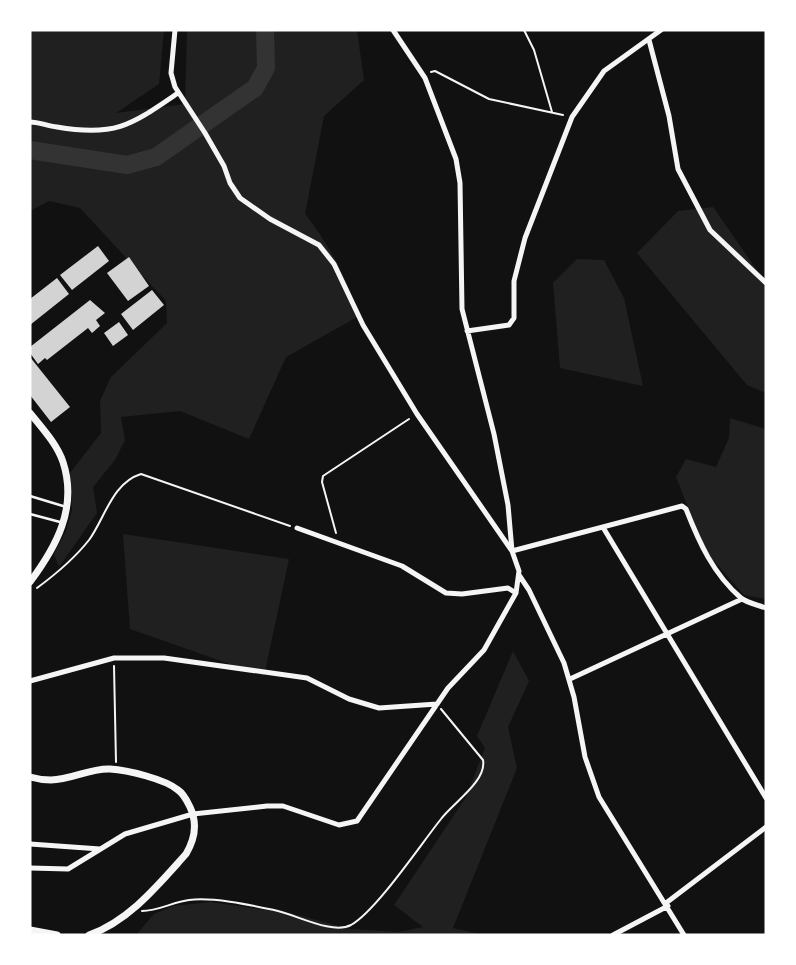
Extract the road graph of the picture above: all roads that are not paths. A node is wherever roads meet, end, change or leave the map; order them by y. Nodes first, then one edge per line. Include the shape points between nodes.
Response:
1 (175, 30) edge
2 (393, 30) edge
3 (661, 30) edge
4 (649, 40) junction
5 (178, 93) junction
6 (30, 122) edge
7 (766, 283) edge
8 (467, 331) junction
9 (30, 413) edge
10 (30, 496) edge
11 (66, 507) junction
12 (30, 514) edge
13 (64, 523) junction
14 (297, 528) road end
15 (604, 528) junction
16 (512, 551) junction
17 (519, 575) junction
18 (30, 582) edge
19 (516, 593) junction
20 (742, 599) junction
21 (766, 608) edge
22 (667, 635) junction
23 (569, 679) junction
24 (30, 681) edge
25 (437, 704) junction
26 (30, 778) edge
27 (766, 798) edge
28 (193, 814) junction
29 (766, 827) edge
30 (30, 844) edge
31 (100, 849) junction
32 (30, 868) edge
33 (667, 905) junction
34 (30, 930) edge
35 (57, 935) edge
36 (89, 935) edge
37 (613, 935) edge
38 (684, 935) edge

1 - 5 street via 171,73
2 - 8 street via 423,74 456,159 462,309
3 - 4 street
4 - 7 street via 678,169 710,230
4 - 8 street via 604,71 572,117 525,238 509,326
5 - 6 street via 116,129
5 - 16 street via 240,198 319,245 334,264 363,325 417,414
8 - 16 street via 509,505
9 - 11 street via 63,463
10 - 11 lane
11 - 13 street
12 - 13 lane
13 - 18 street via 51,553
14 - 19 street via 402,566 446,593 508,588
15 - 16 street
15 - 20 street via 682,506 704,553
15 - 22 street
16 - 17 street
17 - 19 street
17 - 23 street
19 - 25 street via 484,650
20 - 21 street
20 - 22 street
22 - 23 street
22 - 27 street
23 - 33 street via 585,757 599,797
24 - 25 street via 114,658 164,658 307,678 379,708
25 - 28 street via 357,821 339,825 300,810 267,806
26 - 28 street via 52,780 117,770 171,785
28 - 31 street via 125,834
28 - 36 street via 195,831 186,854 131,911
29 - 33 street
30 - 31 street
31 - 32 street via 68,869
33 - 37 street
33 - 38 street
34 - 35 street

